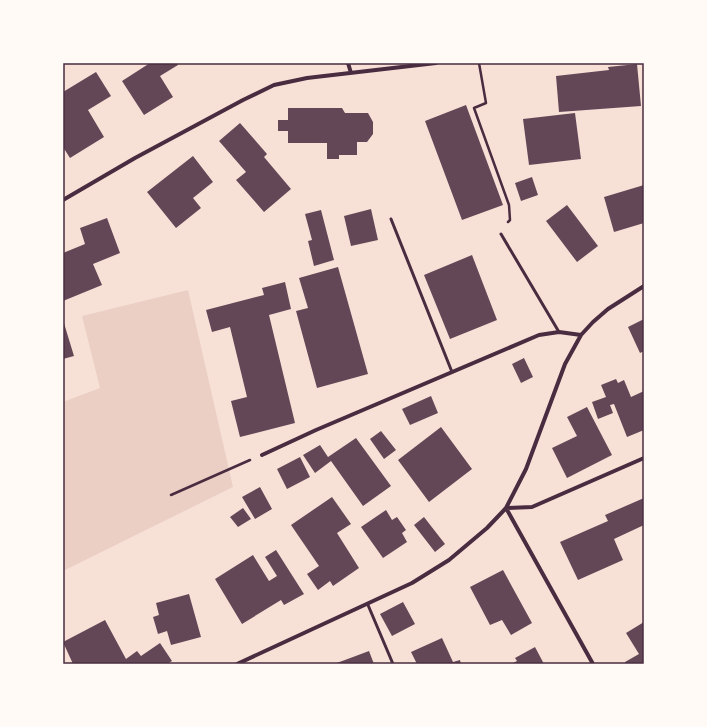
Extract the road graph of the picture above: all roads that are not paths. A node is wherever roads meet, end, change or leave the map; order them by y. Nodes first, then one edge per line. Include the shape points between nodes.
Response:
1 (348, 63) edge
2 (436, 63) edge
3 (351, 73) junction
4 (63, 200) edge
5 (391, 219) dead end
6 (500, 234) road end
7 (644, 286) edge
8 (559, 332) junction
9 (580, 335) junction
10 (452, 372) junction
11 (262, 455) road end
12 (644, 458) edge
13 (506, 508) junction
14 (368, 605) junction
15 (237, 664) edge
16 (393, 664) edge
17 (593, 664) edge

1 - 3 street
2 - 3 street
3 - 4 street via 274,85 135,158
5 - 10 lane
6 - 8 lane
7 - 9 street via 608,309
8 - 9 street
8 - 10 street via 539,335
9 - 13 street via 565,364 526,469
10 - 11 street
12 - 13 street via 532,507
13 - 14 street via 449,560 412,583
13 - 17 street
14 - 15 street
14 - 16 lane

